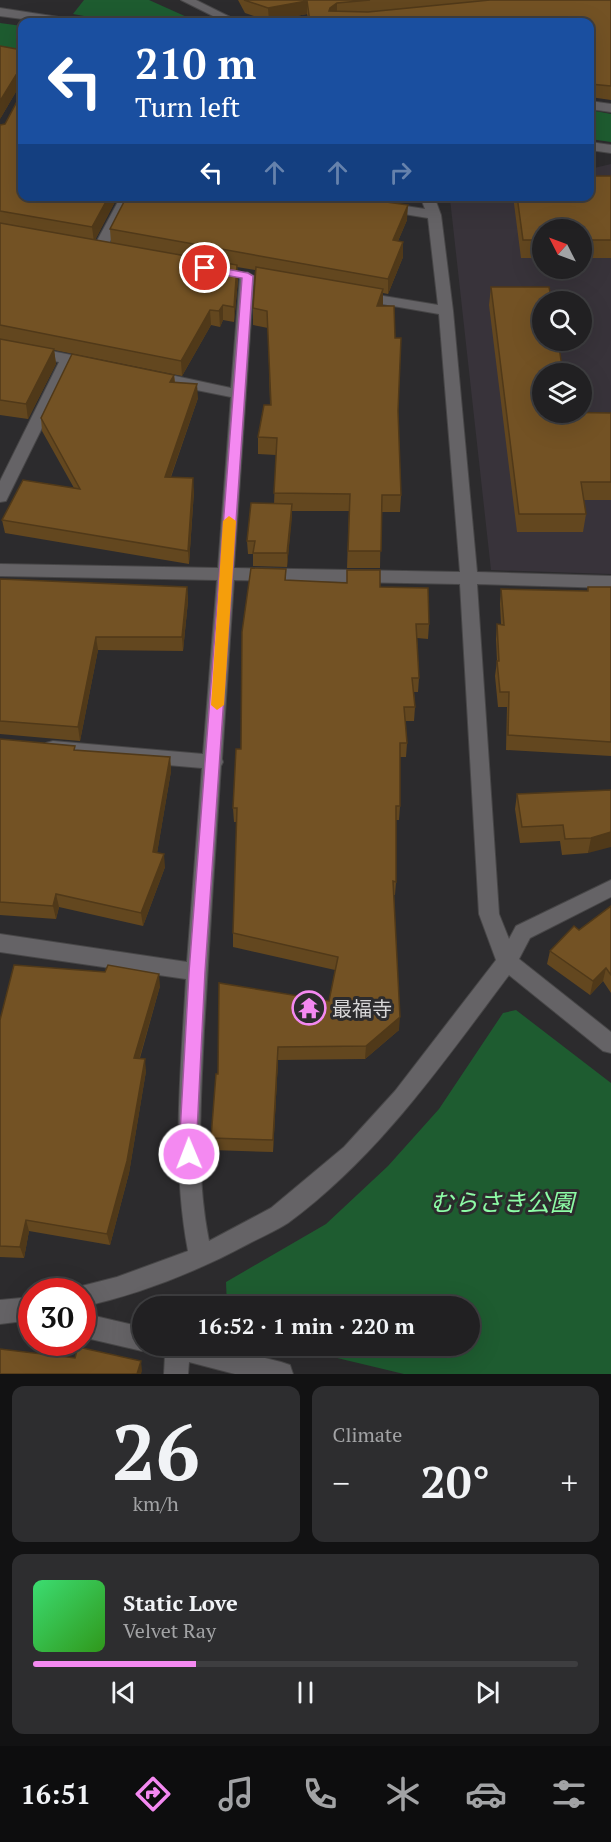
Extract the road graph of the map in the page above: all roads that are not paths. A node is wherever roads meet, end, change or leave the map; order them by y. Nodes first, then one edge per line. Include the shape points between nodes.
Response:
1 (187, 0) edge
2 (0, 12) edge
3 (39, 18) edge
4 (225, 18) edge
5 (594, 106) edge
6 (611, 108) edge
7 (594, 147) edge
8 (611, 149) edge
9 (125, 201) edge
10 (429, 201) edge
11 (367, 204) edge
12 (434, 215) junction
13 (99, 250) edge
14 (248, 276) dead end
15 (341, 292) edge
16 (446, 311) junction
17 (0, 346) edge
18 (68, 359) junction
19 (102, 366) edge
20 (136, 373) edge
21 (238, 394) junction
22 (0, 496) edge
23 (0, 570) edge
24 (226, 576) junction
25 (468, 578) junction
26 (611, 582) edge
27 (36, 746) edge
28 (214, 762) junction
29 (611, 888) edge
30 (0, 943) edge
31 (507, 962) junction
32 (197, 972) junction
33 (611, 1044) edge
34 (201, 1257) junction
35 (96, 1293) edge
36 (96, 1328) edge
37 (132, 1337) edge
38 (176, 1356) edge
39 (214, 1356) edge
40 (176, 1374) edge
41 (281, 1374) edge

1 - 4 street
2 - 3 street
5 - 6 street
7 - 8 street
9 - 13 street
10 - 12 street
11 - 12 street
12 - 16 street
14 - 21 street
15 - 16 street
16 - 25 street
17 - 18 street
18 - 19 street
18 - 22 street
20 - 21 street
21 - 24 street
23 - 24 street
24 - 25 street
24 - 28 street
25 - 26 street
25 - 31 street via 489,914
27 - 28 street
28 - 32 street
29 - 31 street via 523,932
30 - 32 street
31 - 33 street
31 - 34 street via 402,1098 352,1154 279,1216
32 - 34 street via 188,1133 193,1217
34 - 35 street
36 - 37 street
38 - 40 street
39 - 41 street

